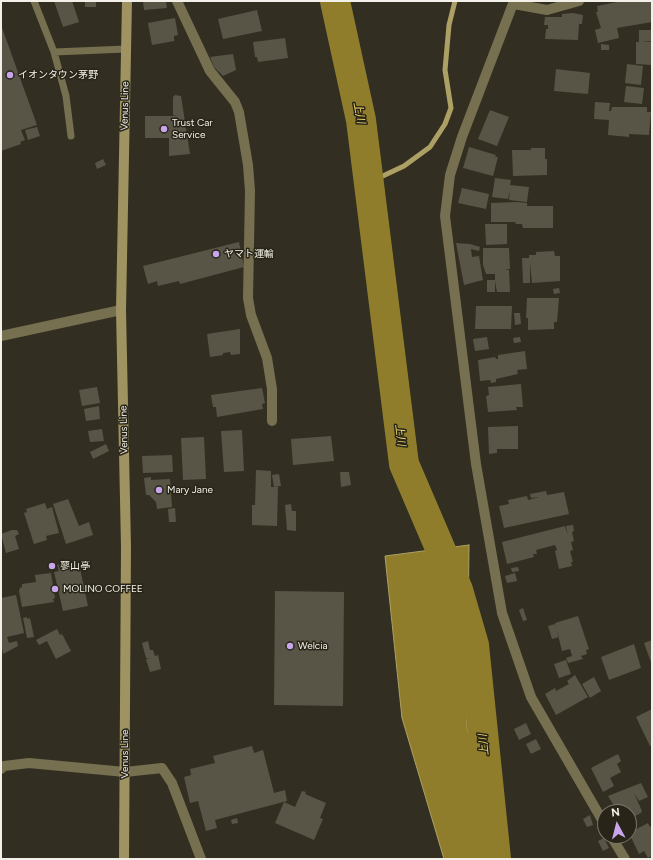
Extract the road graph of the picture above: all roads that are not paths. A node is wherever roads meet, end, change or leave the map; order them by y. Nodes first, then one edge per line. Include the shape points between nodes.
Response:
1 (34, 1) edge
2 (127, 1) edge
3 (177, 1) edge
4 (579, 1) edge
5 (514, 2) edge
6 (126, 49) junction
7 (54, 52) junction
8 (71, 136) dead end
9 (121, 310) junction
10 (1, 336) edge
11 (272, 421) dead end
12 (1, 769) edge
13 (125, 772) junction
14 (597, 811) edge
15 (616, 844) edge
16 (124, 859) edge
17 (201, 859) edge
18 (625, 859) edge

1 - 7 lane
2 - 6 main road, Venus Line
3 - 11 street via 210,71 235,102 239,112 250,191 248,298 250,315 267,358 272,389
4 - 5 street via 547,10
5 - 14 street via 462,137 450,175 445,216 476,464 502,613 530,697
6 - 7 lane
6 - 9 main road, Venus Line
7 - 8 lane via 66,96
9 - 10 street
9 - 13 main road, Venus Line via 126,547
12 - 13 street via 4,766 29,763
13 - 16 main road, Venus Line
13 - 17 street via 162,768 172,783
15 - 18 street

